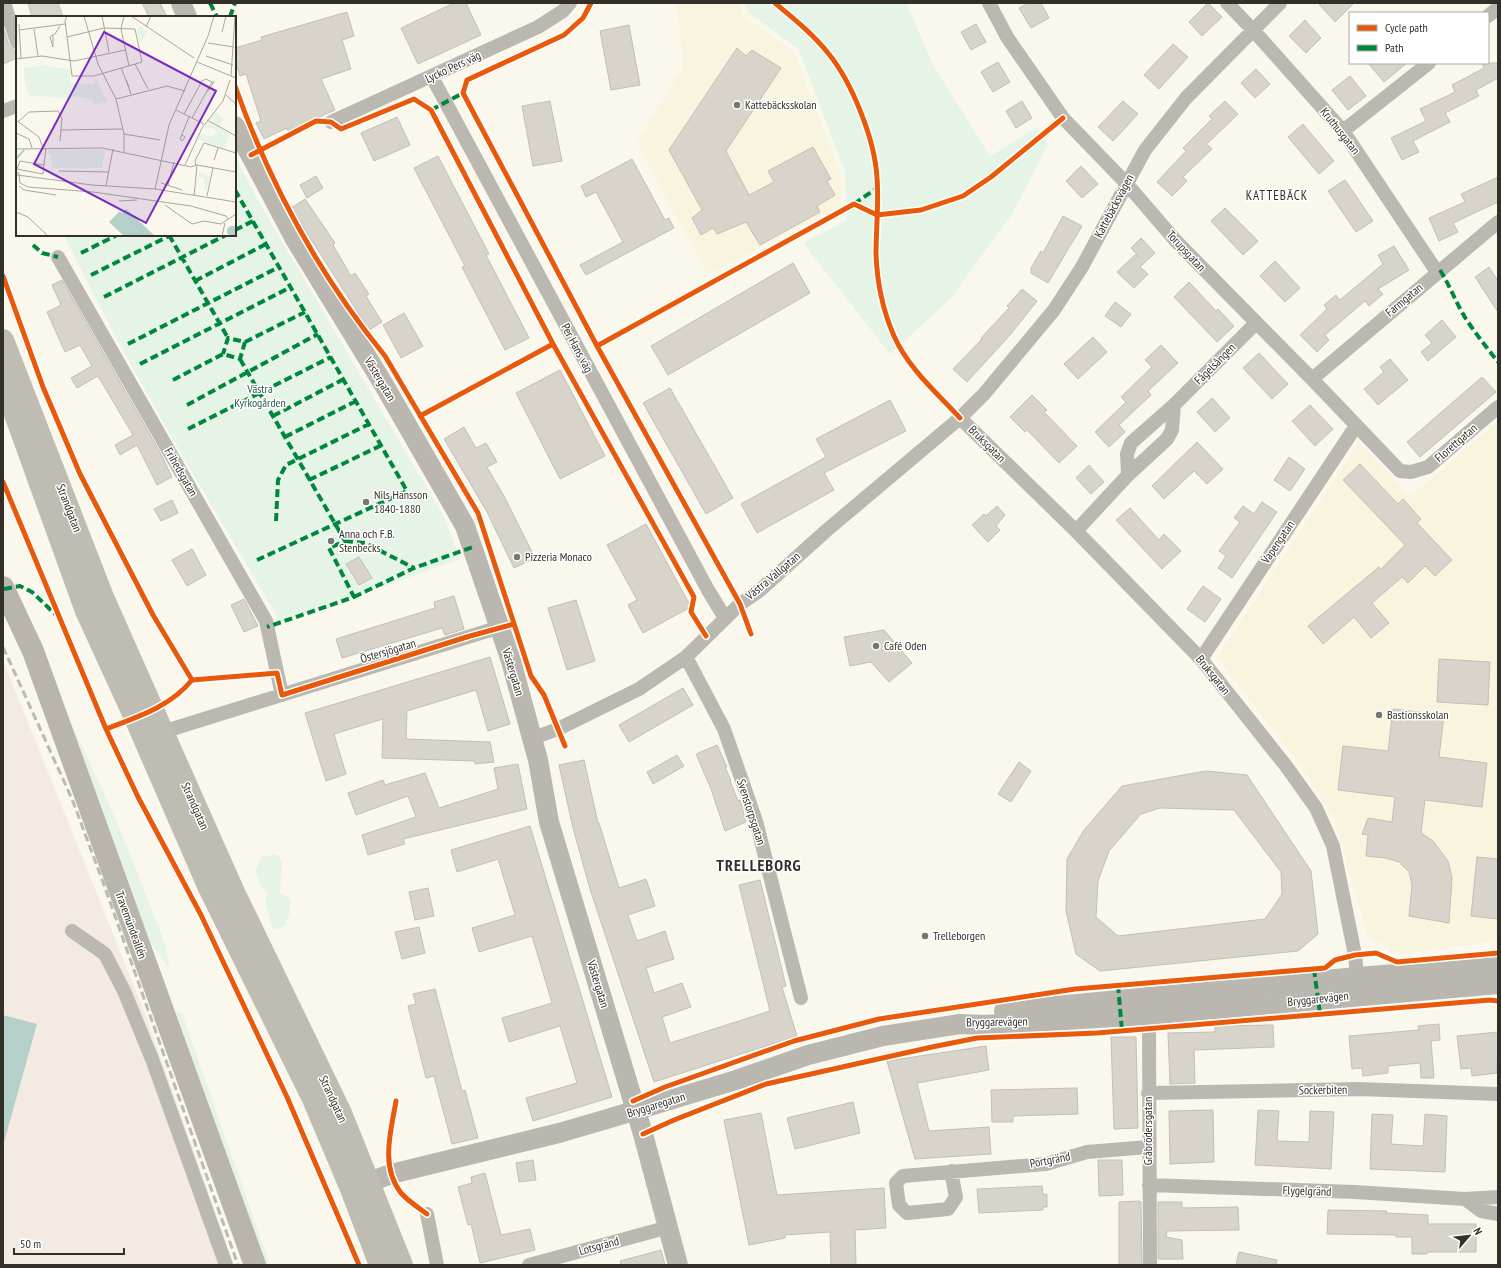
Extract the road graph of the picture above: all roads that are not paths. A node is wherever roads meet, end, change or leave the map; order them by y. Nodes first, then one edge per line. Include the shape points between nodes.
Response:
1 (4, 3) edge
2 (180, 3) edge
3 (570, 3) edge
4 (989, 3) edge
5 (1227, 3) edge
6 (1280, 3) edge
7 (1498, 8) edge
8 (1489, 15) edge
9 (186, 16) edge
10 (1253, 30) junction
11 (16, 39) edge
12 (1428, 64) edge
13 (432, 77) junction
14 (16, 106) edge
15 (3, 112) edge
16 (331, 122) dead end
17 (236, 128) edge
18 (1343, 131) junction
19 (1126, 183) junction
20 (1498, 222) edge
21 (58, 257) dead end
22 (1437, 272) junction
23 (1256, 323) junction
24 (3, 340) edge
25 (3, 379) edge
26 (1312, 379) junction
27 (1174, 405) junction
28 (1498, 407) edge
29 (960, 418) junction
30 (1356, 426) junction
31 (1411, 472) joint
32 (1128, 475) junction
33 (1076, 531) junction
34 (3, 586) edge
35 (725, 618) junction
36 (500, 628) junction
37 (686, 657) junction
38 (1201, 659) junction
39 (282, 695) junction
40 (153, 734) junction
41 (533, 738) junction
42 (72, 931) dead end
43 (1498, 966) edge
44 (1498, 984) edge
45 (1358, 986) junction
46 (801, 998) dead end
47 (1146, 1007) junction
48 (960, 1024) joint
49 (1148, 1093) junction
50 (1498, 1094) edge
51 (635, 1111) junction
52 (1148, 1147) junction
53 (951, 1171) dead end
54 (360, 1185) junction
55 (1149, 1186) junction
56 (1498, 1197) edge
57 (1465, 1200) junction
58 (427, 1214) dead end
59 (1498, 1214) edge
60 (669, 1227) junction
61 (226, 1265) edge
62 (255, 1265) edge
63 (380, 1265) edge
64 (402, 1265) edge
65 (437, 1265) edge
66 (529, 1265) edge
67 (678, 1265) edge
68 (1150, 1265) edge

1 - 11 street
2 - 9 main road
3 - 13 street, Lycko Pers väg via 564,11 538,27
4 - 19 street, Torupsgatan via 1007,38 1063,118
5 - 10 street, Kruthusgatan
6 - 10 street, Kattebäcksvägen
7 - 8 street
10 - 18 street, Kruthusgatan
10 - 19 street, Kattebäcksvägen via 1186,98 1145,150
12 - 18 street
13 - 16 street, Lycko Pers väg
13 - 35 street, Per Hans väg via 570,338
14 - 15 street
17 - 36 main road, Västergatan via 294,239 384,385 465,526
18 - 22 street, Kruthusgatan
19 - 23 street, Torupsgatan via 1175,240
19 - 29 street, Kattebäcksvägen via 1082,267 1054,310 984,394
20 - 22 street, Farmgatan
21 - 39 street, Frihedsgatan via 266,621
22 - 26 street, Farmgatan
23 - 26 street, Torupsgatan
23 - 27 street, Fågelsången
24 - 40 main road, Strandgatan via 103,597
25 - 40 main road, Strandgatan via 86,611
26 - 30 street, Torupsgatan
27 - 32 street via 1172,430 1167,439
27 - 32 street, Fågelsången via 1131,444 1127,454
28 - 31 street, Florettgatan via 1428,467
29 - 33 street, Bruksgatan
29 - 35 street, Västra Vallgatan
30 - 31 street, Torupsgatan via 1400,471
30 - 38 street, Vapengatan
32 - 33 street
33 - 38 street, Bruksgatan
34 - 62 highway, Travemündeallén via 33,651
35 - 37 street, Västra Vallgatan
36 - 39 street, Östersjögatan
36 - 41 main road, Västergatan
37 - 41 street, Västra Vallgatan via 639,688 558,729
37 - 46 street, Svenstorpsgatan via 724,729 756,821
38 - 45 street, Bruksgatan via 1316,808 1333,846 1355,955
39 - 40 street, Östersjögatan
40 - 54 main road, Strandgatan via 233,890 340,1114
41 - 51 main road, Västergatan via 549,822
42 - 61 street via 105,954 124,991 152,1059
43 - 45 main road, Bryggarevägen
44 - 45 main road, Bryggarevägen
45 - 47 main road, Bryggarevägen
47 - 48 main road, Bryggarevägen via 984,1025
47 - 49 street, Gråbrödersgatan
48 - 51 main road, Bryggaregatan via 883,1036 808,1055
49 - 50 street, Sockerbiten via 1358,1089
49 - 52 street, Gråbrödersgatan
51 - 54 main road, Bryggaregatan via 559,1133 391,1174
51 - 60 main road, Västergatan
52 - 53 street, Portgränd via 1087,1152 1046,1164
52 - 55 street, Gråbrödersgatan
54 - 63 main road, Strandgatan
54 - 64 main road, Strandgatan
55 - 57 street, Flygelgränd via 1355,1192
55 - 68 street, Gråbrödersgatan
56 - 57 street, Flygelgränd
57 - 59 street, Flygelgränd via 1481,1211
58 - 65 street
60 - 66 street, Lotsgränd
60 - 67 main road, Västergatan

